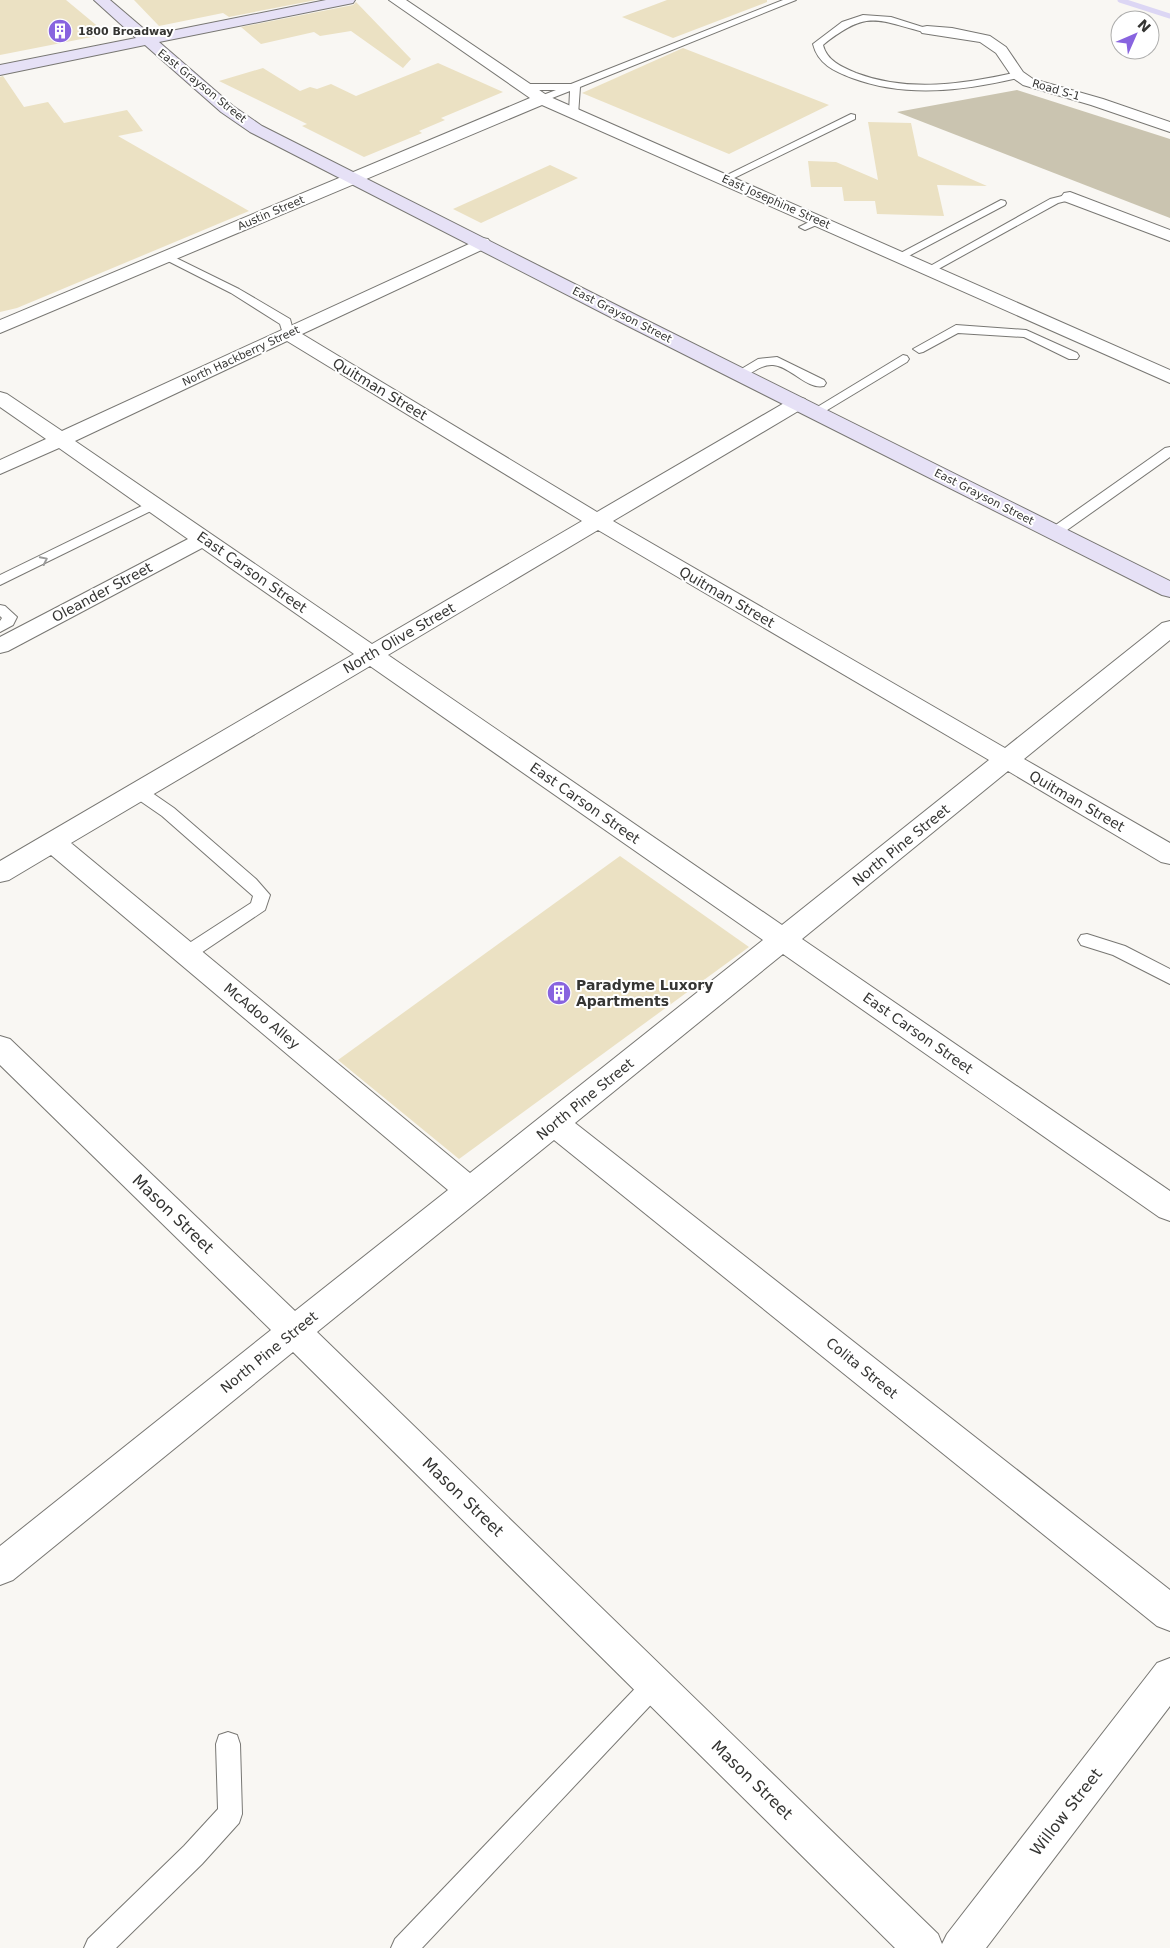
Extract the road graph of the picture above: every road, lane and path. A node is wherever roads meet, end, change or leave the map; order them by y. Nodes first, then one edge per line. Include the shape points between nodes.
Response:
1 (101, 0) edge
2 (348, 0) edge
3 (396, 0) edge
4 (791, 0) edge
5 (927, 30) joint
6 (146, 40) junction
7 (0, 70) edge
8 (1018, 75) junction
9 (526, 87) junction
10 (575, 87) junction
11 (542, 99) junction
12 (574, 113) junction
13 (851, 117) dead end
14 (1170, 127) edge
15 (354, 179) junction
16 (724, 179) junction
17 (1070, 197) joint
18 (1000, 203) dead end
19 (1170, 236) edge
20 (482, 243) junction
21 (168, 257) junction
22 (899, 257) junction
23 (929, 270) junction
24 (0, 327) edge
25 (288, 334) junction
26 (1072, 334) junction
27 (1052, 346) junction
28 (919, 349) dead end
29 (1073, 356) dead end
30 (902, 358) dead end
31 (739, 374) junction
32 (1170, 377) edge
33 (820, 384) dead end
34 (0, 398) edge
35 (807, 408) junction
36 (61, 440) junction
37 (1170, 451) edge
38 (0, 468) edge
39 (154, 504) junction
40 (598, 522) junction
41 (1055, 532) junction
42 (204, 539) junction
43 (0, 581) edge
44 (1170, 590) edge
45 (0, 609) edge
46 (0, 627) edge
47 (1170, 628) edge
48 (0, 646) edge
49 (370, 654) junction
50 (1006, 760) junction
51 (139, 792) junction
52 (53, 842) junction
53 (1170, 855) edge
54 (0, 873) edge
55 (783, 939) junction
56 (1087, 940) dead end
57 (186, 954) junction
58 (1170, 977) edge
59 (0, 1047) edge
60 (554, 1123) junction
61 (470, 1191) junction
62 (1170, 1208) edge
63 (295, 1332) junction
64 (0, 1568) edge
65 (1170, 1613) edge
66 (1170, 1676) edge
67 (655, 1684) junction
68 (228, 1744) dead end
69 (97, 1948) edge
70 (404, 1948) edge
71 (924, 1948) edge
72 (961, 1948) edge

1 - 6 street, East Grayson Street
2 - 6 street
3 - 9 street, East Josephine Street
4 - 10 lane
5 - 8 street, Road S-1 via 985,39 1001,50
5 - 8 lane via 878,18 853,20 818,44 820,55 833,66 859,78 888,85 955,88
6 - 7 street
6 - 15 street, East Grayson Street via 227,109 256,129
8 - 14 street, Road S-1 via 1028,82
9 - 10 lane
9 - 11 street, East Josephine Street
10 - 11 lane
10 - 12 lane
11 - 12 street, East Josephine Street
11 - 15 street, Austin Street
12 - 16 street, East Josephine Street
13 - 16 lane
15 - 20 street, East Grayson Street
15 - 21 street, Austin Street
16 - 22 street, East Josephine Street via 811,224
17 - 19 street
17 - 23 lane via 1054,201
18 - 22 lane
20 - 25 street, North Hackberry Street
20 - 31 street, East Grayson Street
21 - 24 street, Austin Street
21 - 25 lane via 235,291 286,322
22 - 23 street, East Josephine Street
23 - 26 street, East Josephine Street
25 - 36 street, North Hackberry Street
25 - 40 street, Quitman Street
26 - 27 lane
26 - 32 street, East Josephine Street
27 - 28 lane via 1026,334 956,328
27 - 29 lane
30 - 35 lane
31 - 33 lane via 762,362 777,361
31 - 35 street, East Grayson Street
34 - 36 street, East Carson Street
35 - 40 street, North Olive Street
35 - 41 street, East Grayson Street
36 - 38 street, North Hackberry Street
36 - 39 street, East Carson Street
37 - 41 lane
39 - 42 street, East Carson Street
43 -> 39 lane
40 - 49 street, North Olive Street
40 - 50 street, Quitman Street
41 - 44 street, East Grayson Street
42 - 48 street, Oleander Street
42 - 49 street, East Carson Street
45 - 46 lane via 10,617
47 - 50 street, North Pine Street
49 - 51 street, North Olive Street
49 - 55 street, East Carson Street
50 - 53 street, Quitman Street
50 - 55 street, North Pine Street
51 - 52 street, North Olive Street
51 - 57 lane via 168,812 262,895 259,906
52 - 54 street, North Olive Street
52 - 57 street, McAdoo Alley
55 - 60 street, North Pine Street
55 - 62 street, East Carson Street
56 - 58 lane via 1116,950
57 - 61 street, McAdoo Alley
59 - 63 street, Mason Street
60 - 61 street, North Pine Street
60 - 65 street, Colita Street
61 - 63 street, North Pine Street
63 - 64 street, North Pine Street
63 - 67 street, Mason Street
66 - 72 street, Willow Street
67 - 70 lane
67 - 71 street, Mason Street
68 - 69 lane via 230,1814 193,1855

